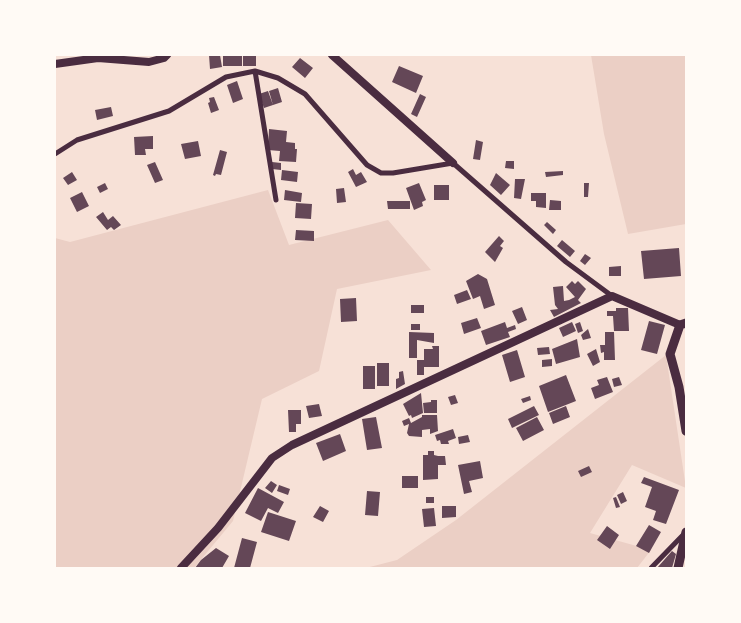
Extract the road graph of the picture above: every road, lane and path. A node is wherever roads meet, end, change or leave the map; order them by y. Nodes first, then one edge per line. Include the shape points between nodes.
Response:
1 (167, 55) edge
2 (332, 55) edge
3 (55, 64) edge
4 (255, 71) junction
5 (55, 154) edge
6 (453, 162) junction
7 (276, 200) dead end
8 (612, 296) junction
9 (683, 324) edge
10 (686, 432) edge
11 (686, 532) edge
12 (181, 568) edge
13 (651, 568) edge
14 (678, 568) edge

1 - 3 street via 149,62 98,58
2 - 6 street
4 - 5 street via 226,77 169,111 77,140
4 - 6 street via 278,78 305,94 367,165 381,173 393,174
4 - 7 street
6 - 8 street via 566,262
8 - 9 street
8 - 12 street via 292,445 272,458 218,528
9 - 10 main road via 670,354
11 - 13 street
11 - 14 main road

